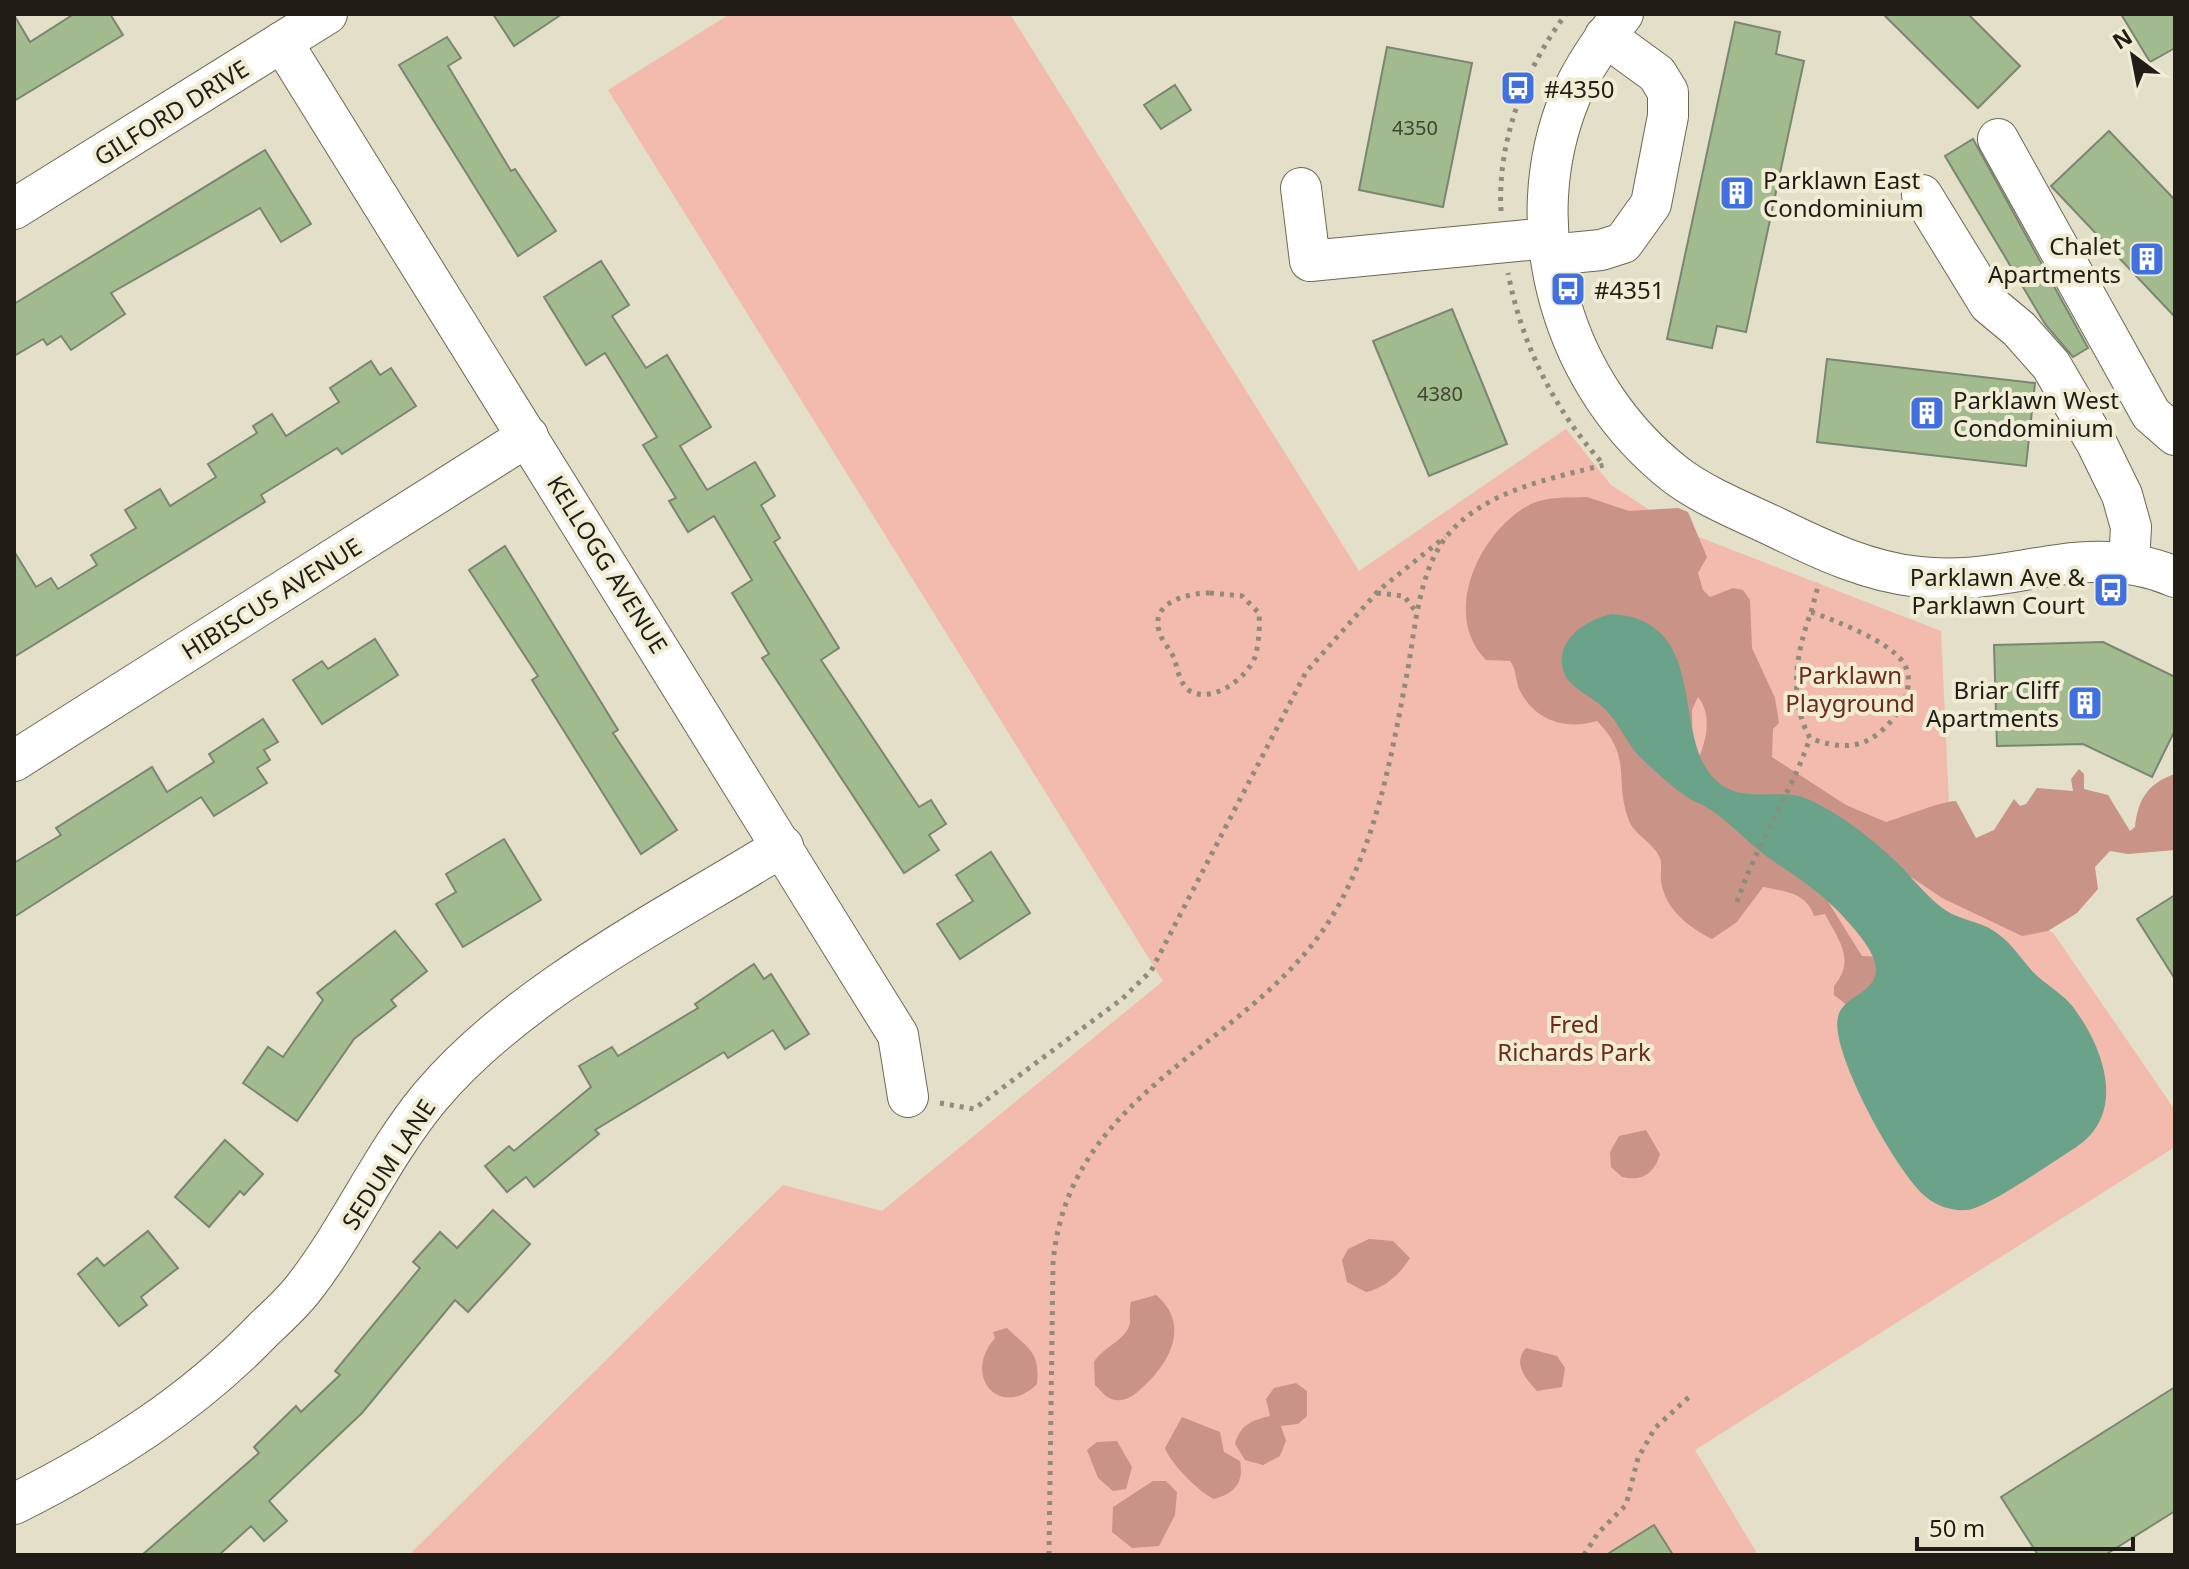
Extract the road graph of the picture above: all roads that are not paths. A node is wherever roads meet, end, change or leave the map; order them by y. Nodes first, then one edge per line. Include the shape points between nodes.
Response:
1 (327, 14) edge
2 (1614, 25) edge
3 (282, 42) junction
4 (1998, 139) dead end
5 (1301, 188) dead end
6 (1922, 195) dead end
7 (14, 209) edge
8 (1550, 247) junction
9 (2175, 435) edge
10 (528, 436) junction
11 (2129, 563) junction
12 (2175, 577) edge
13 (14, 761) edge
14 (783, 846) junction
15 (908, 1097) road end
16 (14, 1504) edge

1 - 3 street, GILFORD DRIVE
2 - 8 street via 1571,95 1553,154
2 - 8 street via 1668,92 1651,204 1623,243 1601,250
3 - 7 street, GILFORD DRIVE
3 - 10 street, KELLOGG AVENUE
4 - 9 street via 2151,414
5 - 8 street via 1310,261
6 - 11 street via 1989,304 2051,365 2097,444 2131,527
8 - 11 street via 1551,275 1569,333 1596,385 1633,435 1677,475 1729,505 1858,564 1919,577 1981,578 2086,559
10 - 13 street, HIBISCUS AVENUE
10 - 14 street, KELLOGG AVENUE
11 - 12 street
14 - 15 street, KELLOGG AVENUE via 898,1035
14 - 16 street, SEDUM LANE via 548,991 490,1037 430,1097 302,1291 236,1359 161,1421 81,1471

